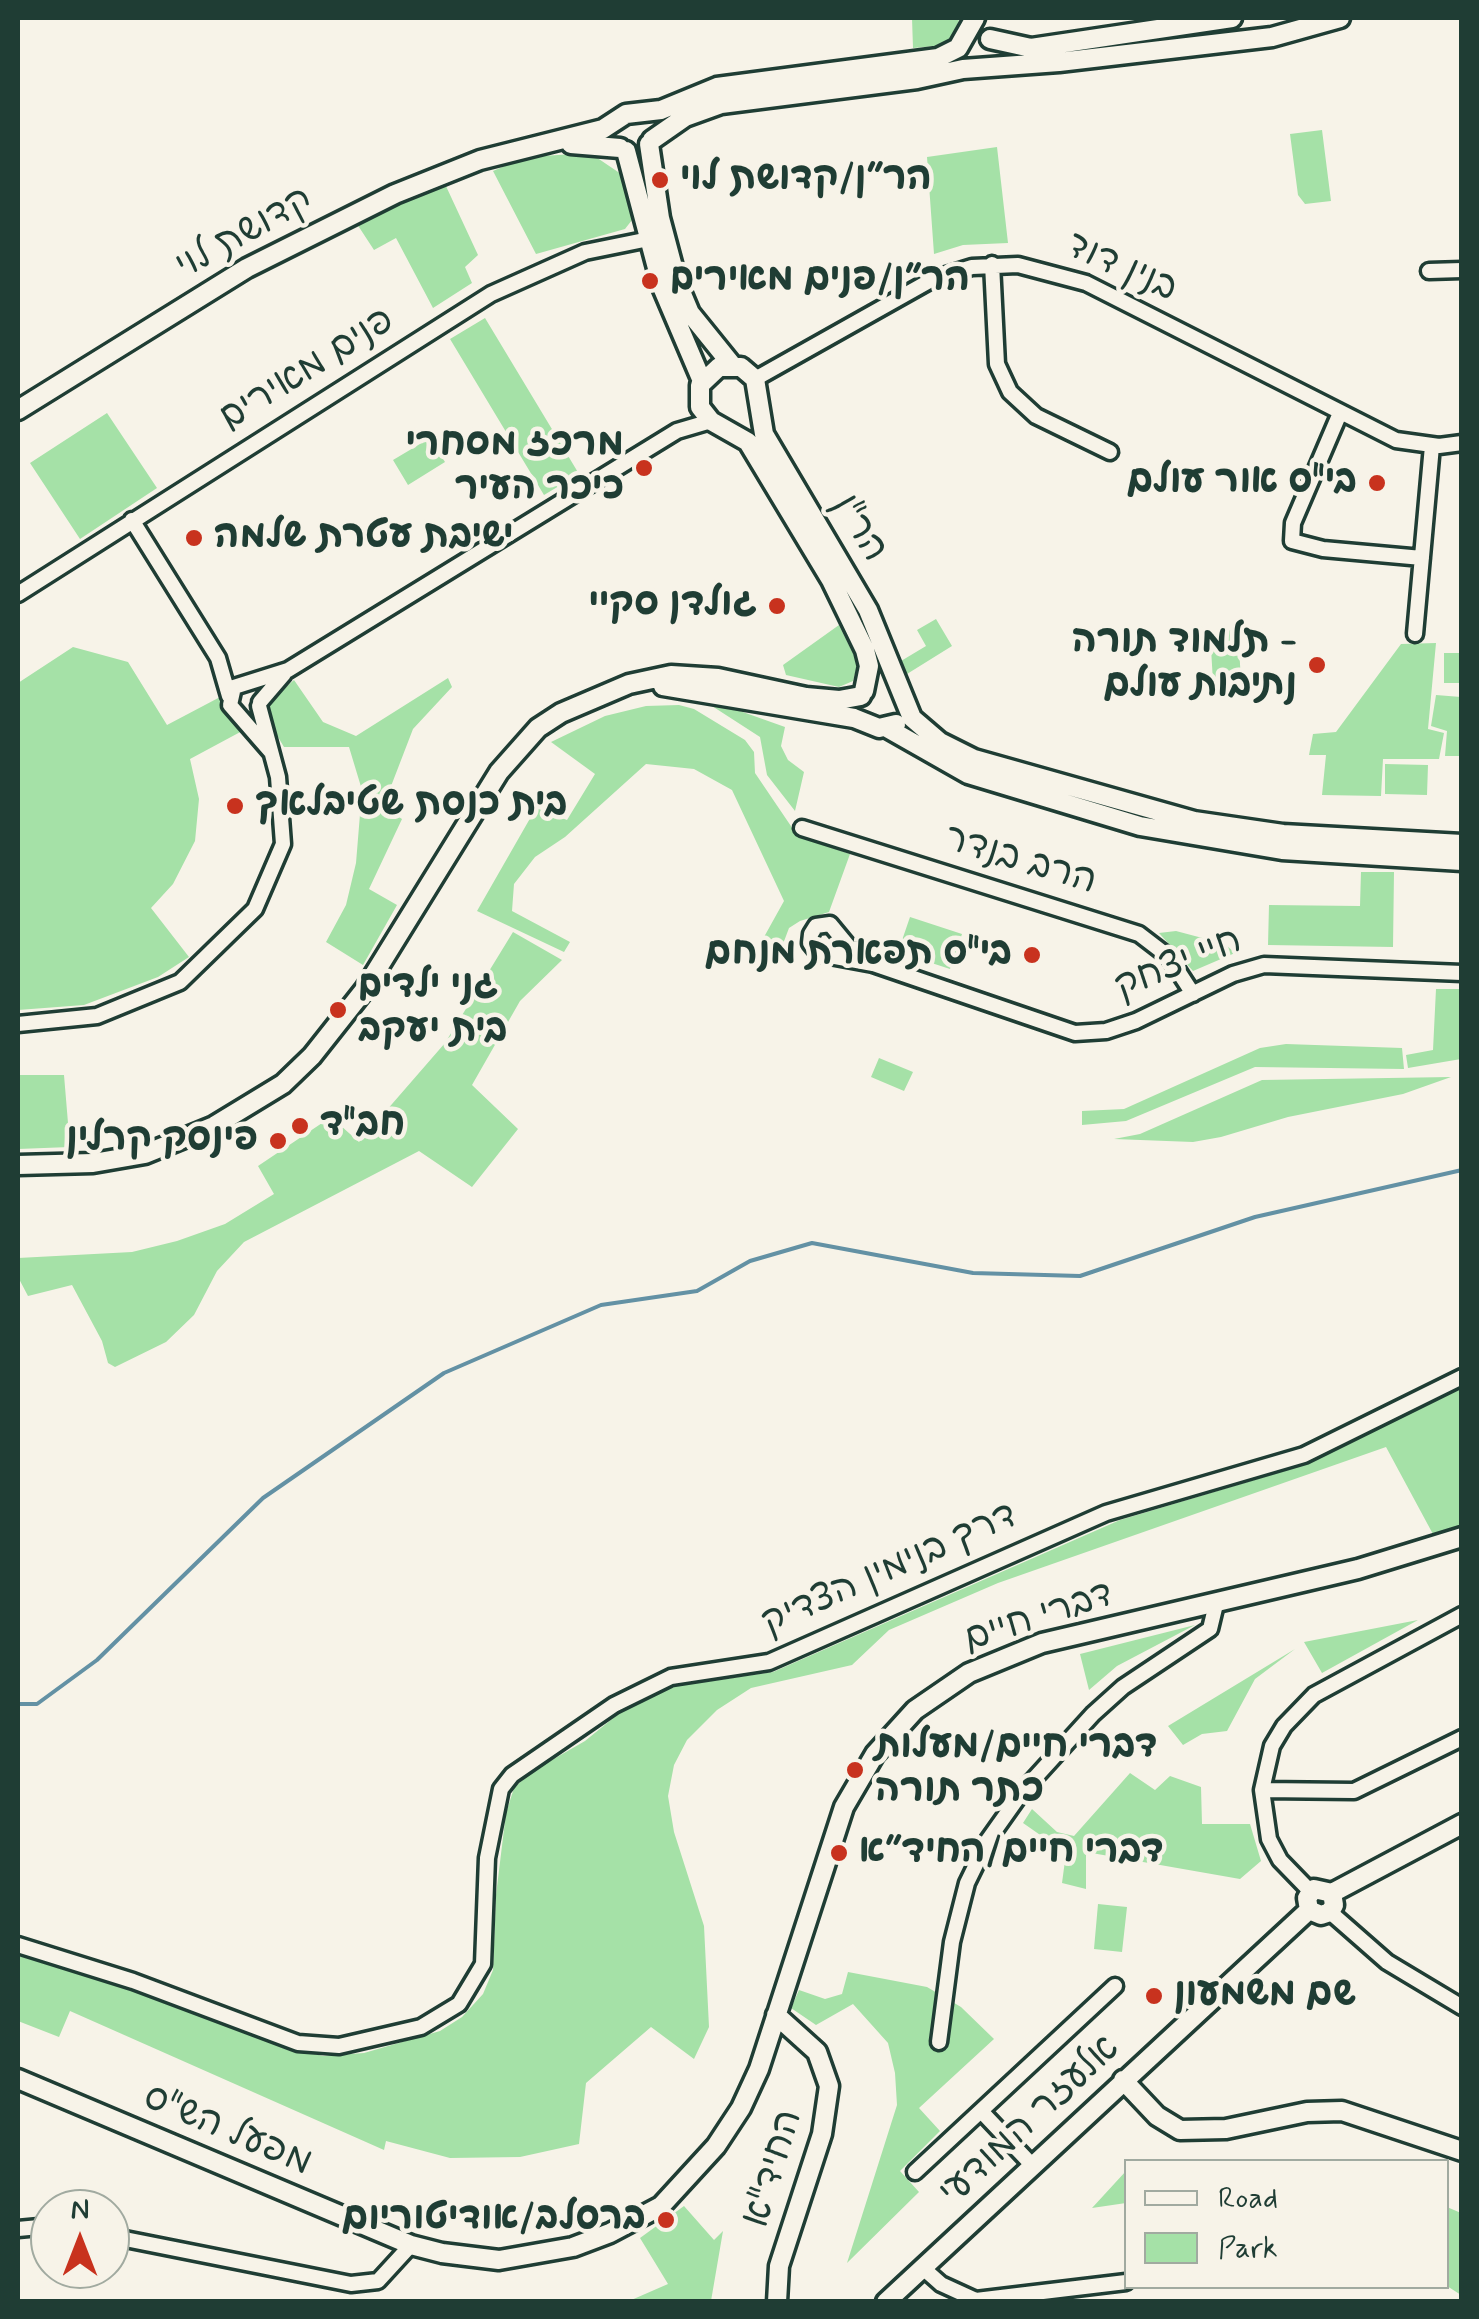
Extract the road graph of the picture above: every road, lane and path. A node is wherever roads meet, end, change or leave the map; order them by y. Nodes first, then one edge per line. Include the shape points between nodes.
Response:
1 (1232, 18) edge
2 (1340, 18) edge
3 (977, 32) edge
4 (978, 67) junction
5 (638, 114) junction
6 (616, 122) junction
7 (651, 142) junction
8 (521, 147) junction
9 (623, 150) junction
10 (649, 238) junction
11 (992, 264) junction
12 (1462, 270) edge
13 (1429, 271) dead end
14 (732, 366) junction
15 (756, 379) junction
16 (702, 381) junction
17 (699, 403) junction
18 (759, 405) junction
19 (18, 410) edge
20 (1340, 413) junction
21 (717, 424) junction
22 (677, 430) junction
23 (1462, 443) edge
24 (1432, 446) junction
25 (1110, 452) dead end
26 (132, 520) junction
27 (1422, 558) junction
28 (18, 594) edge
29 (1415, 634) dead end
30 (218, 658) junction
31 (288, 670) junction
32 (248, 683) junction
33 (901, 688) junction
34 (862, 694) junction
35 (230, 696) junction
36 (593, 697) junction
37 (260, 704) junction
38 (907, 707) junction
39 (242, 714) junction
40 (879, 726) junction
41 (270, 752) junction
42 (802, 828) dead end
43 (1462, 844) edge
44 (1462, 861) edge
45 (842, 938) junction
46 (833, 954) junction
47 (873, 964) junction
48 (1462, 973) edge
49 (1193, 994) junction
50 (18, 1024) edge
51 (18, 1165) edge
52 (1462, 1377) edge
53 (1462, 1537) edge
54 (1216, 1604) junction
55 (1462, 1615) edge
56 (1462, 1738) edge
57 (1262, 1790) junction
58 (1462, 1824) edge
59 (1310, 1900) junction
60 (1331, 1903) junction
61 (18, 1945) edge
62 (1116, 1986) dead end
63 (1462, 2007) edge
64 (776, 2015) junction
65 (940, 2042) dead end
66 (18, 2079) edge
67 (1123, 2080) junction
68 (981, 2111) junction
69 (1462, 2151) edge
70 (1032, 2166) junction
71 (915, 2172) dead end
72 (130, 2240) edge
73 (411, 2245) junction
74 (923, 2268) junction
75 (1124, 2282) edge
76 (777, 2302) edge
77 (886, 2302) edge

1 - 3 street via 1031,48
2 - 4 street via 1272,37
3 - 4 street via 994,54
3 - 4 street via 961,59
3 - 5 street via 927,60 717,87
4 - 7 street via 722,104 685,117
5 - 6 street
5 - 7 street via 649,121
6 - 8 street, קדושת לוי
6 - 9 street via 614,138
7 - 9 street via 642,151
7 - 14 street via 676,282 690,314
8 - 9 street, קדושת לוי
8 - 19 street, קדושת לוי via 295,241
9 - 10 street
10 - 16 street
10 - 26 street, פנים מאירים via 585,252 491,294
11 - 15 street, בנין דוד via 915,287
11 - 20 street, בנין דוד via 1031,266 1086,283
11 - 25 street via 998,364 1010,392 1036,416
12 - 13 street
14 - 15 street
14 - 16 street
15 - 18 street
16 - 17 street
17 - 21 street
17 - 22 street
18 - 21 street via 743,424
18 - 33 street, הר"ן via 764,434 861,597
20 - 24 street, בנין דוד via 1396,440
20 - 27 street via 1293,523 1292,541
21 - 22 street
21 - 34 street, הר"ן via 748,442 852,618 869,666
22 - 31 street
23 - 24 street, בנין דוד
24 - 27 street
26 - 28 street, פנים מאירים
26 - 30 street
27 - 29 street
30 - 32 street
30 - 35 street
31 - 32 street
31 - 37 street
32 - 35 street
32 - 37 street via 259,691
33 - 34 street via 882,680
33 - 38 street
34 - 36 street via 839,700 689,675 641,680
34 - 40 street via 862,716
35 - 39 street
36 - 40 street via 688,688
36 - 51 street via 550,720 518,748 366,989 282,1084 214,1126 144,1154
37 - 39 street
37 - 41 street
38 - 40 street via 900,721
38 - 43 street via 919,726 964,755 1144,810 1284,834
39 - 41 street
40 - 44 street via 968,774 1140,826 1282,850
41 - 50 street via 282,844 255,909 224,943 180,982 131,1005 97,1016
42 - 49 street, הרב בנדר via 1139,934 1169,957
45 - 46 street
45 - 46 street via 826,923 810,934 815,951
45 - 47 street, חיי יצחק
46 - 47 street, חיי יצחק
47 - 49 street, חיי יצחק via 1076,1032 1106,1031
48 - 49 street, חיי יצחק via 1282,963 1248,968
52 - 61 street, דרך בנימין הצדיק via 1304,1456 1106,1513 769,1662 671,1677 614,1705 512,1775 502,1789 488,1858 483,1964 459,2004 422,2027 339,2046 298,2043
53 - 54 street, דברי חיים
54 - 64 street, דברי חיים via 1085,1631 1009,1655 941,1690 894,1730 844,1807
54 - 65 street via 1210,1629 1092,1714 988,1840 952,1942
55 - 57 street via 1305,1703 1272,1746
56 - 57 street via 1354,1791
57 - 59 street via 1270,1839
58 - 60 street
59 - 60 street via 1322,1888
59 - 67 street, אלעזר המודעי
60 - 63 street via 1387,1962
62 - 68 street
64 - 73 street, דברי חיים via 741,2108 661,2206 610,2234 537,2255 476,2258
64 - 76 street, החיד"א via 817,2052 829,2086 822,2134 779,2266
66 - 73 street, מפעל הש"ס
67 - 69 street via 1180,2130 1342,2110
67 - 70 street, אלעזר המודעי
68 - 70 street
68 - 71 street
70 - 74 street, אלעזר המודעי
72 - 73 street via 352,2284 378,2281
74 - 75 street via 976,2300
74 - 77 street, אלעזר המודעי

